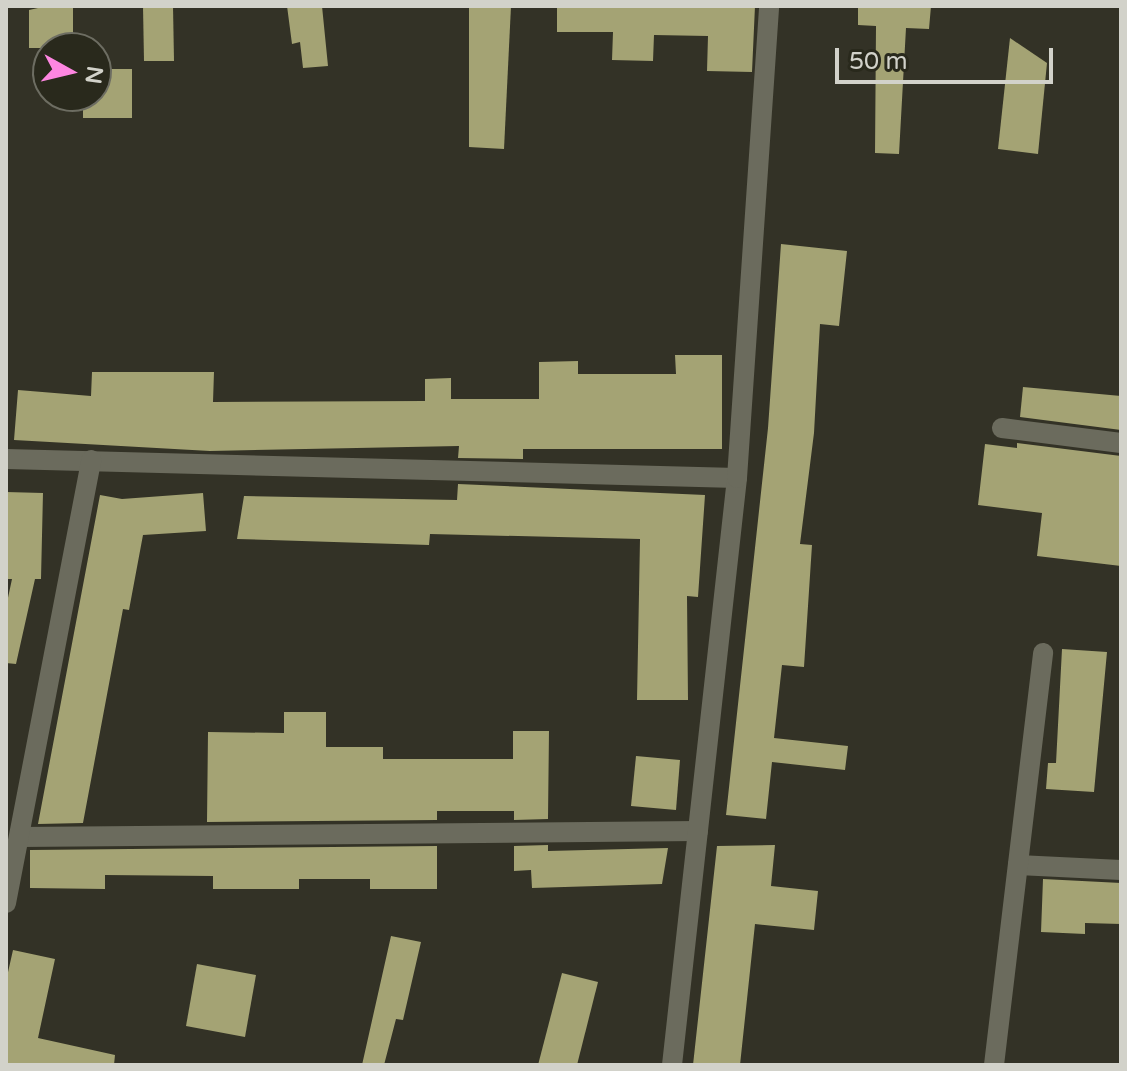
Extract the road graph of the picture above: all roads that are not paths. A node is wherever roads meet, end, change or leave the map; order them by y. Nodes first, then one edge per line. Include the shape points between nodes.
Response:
1 (769, 6) edge
2 (1002, 428) dead end
3 (1121, 443) edge
4 (6, 459) edge
5 (91, 460) junction
6 (737, 478) junction
7 (1043, 653) dead end
8 (698, 831) junction
9 (20, 837) junction
10 (1018, 865) junction
11 (1121, 870) edge
12 (6, 903) edge
13 (672, 1065) edge
14 (994, 1065) edge

1 - 6 street
2 - 3 street
4 - 5 street
5 - 6 street
5 - 9 street
6 - 8 street
7 - 10 street
8 - 9 street
8 - 13 street
9 - 12 street
10 - 11 street
10 - 14 street

